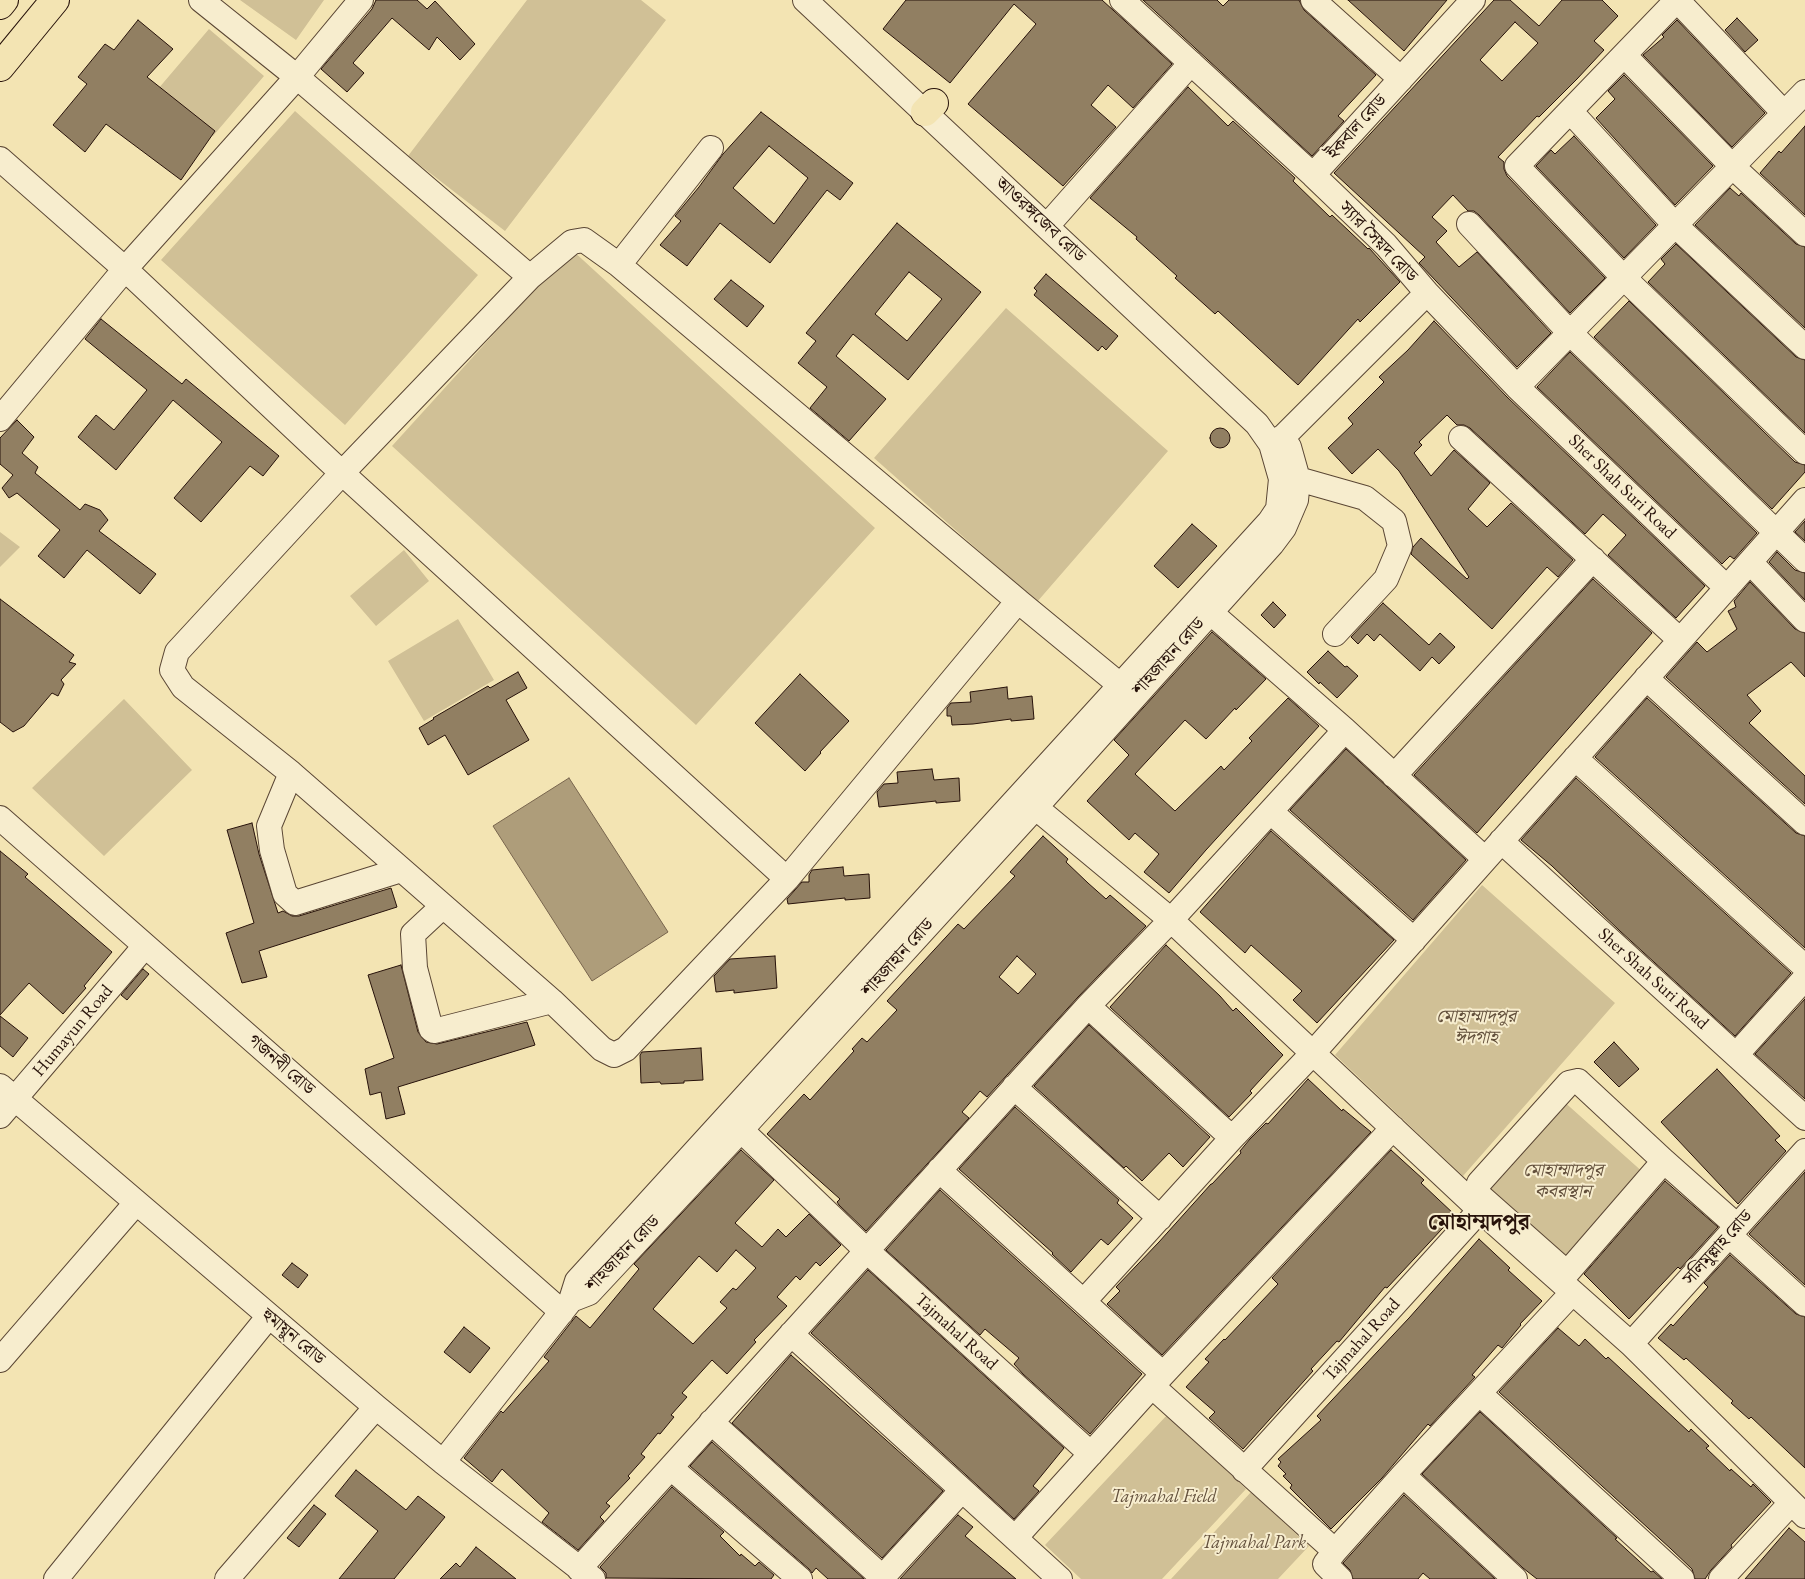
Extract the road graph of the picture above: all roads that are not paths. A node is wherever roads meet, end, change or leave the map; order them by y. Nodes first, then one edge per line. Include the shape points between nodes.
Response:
1 (4, 0) edge
2 (55, 0) edge
3 (201, 0) edge
4 (361, 0) edge
5 (805, 0) edge
6 (825, 0) edge
7 (1122, 0) edge
8 (1313, 0) edge
9 (1473, 0) edge
10 (1677, 0) edge
11 (0, 5) edge
12 (1624, 55) junction
13 (1191, 63) junction
14 (0, 66) edge
15 (297, 77) junction
16 (1401, 78) junction
17 (1804, 95) edge
18 (929, 108) junction
19 (1570, 111) junction
20 (1784, 112) junction
21 (711, 148) dead end
22 (0, 159) edge
23 (1732, 166) junction
24 (1313, 175) junction
25 (1054, 218) junction
26 (1469, 224) dead end
27 (1675, 225) junction
28 (1805, 234) edge
29 (619, 265) junction
30 (125, 269) junction
31 (530, 277) junction
32 (1624, 277) junction
33 (1427, 293) junction
34 (1570, 333) junction
35 (1805, 347) edge
36 (1517, 387) junction
37 (0, 418) edge
38 (1461, 438) dead end
39 (1277, 440) junction
40 (1805, 452) edge
41 (342, 473) junction
42 (1298, 479) junction
43 (1805, 500) edge
44 (1776, 532) junction
45 (1593, 559) junction
46 (1805, 560) edge
47 (1750, 562) junction
48 (1727, 588) junction
49 (1018, 601) junction
50 (1210, 612) junction
51 (1805, 620) edge
52 (1334, 634) dead end
53 (1680, 640) junction
54 (1646, 678) junction
55 (1120, 685) junction
56 (1345, 730) junction
57 (1575, 758) junction
58 (290, 773) junction
59 (1394, 776) junction
60 (1028, 801) junction
61 (1271, 812) junction
62 (0, 818) edge
63 (1805, 823) edge
64 (1501, 841) junction
65 (1485, 859) junction
66 (401, 870) junction
67 (787, 879) junction
68 (443, 906) junction
69 (1172, 920) junction
70 (1414, 940) junction
71 (145, 946) junction
72 (1805, 967) edge
73 (1805, 978) edge
74 (552, 1001) junction
75 (1088, 1006) junction
76 (1314, 1052) junction
77 (1736, 1055) junction
78 (1014, 1087) junction
79 (5, 1100) edge
80 (1805, 1118) edge
81 (1394, 1128) junction
82 (741, 1130) junction
83 (1232, 1138) junction
84 (1804, 1155) edge
85 (1664, 1161) junction
86 (939, 1170) junction
87 (136, 1203) junction
88 (1480, 1210) junction
89 (1160, 1218) junction
90 (1733, 1231) junction
91 (866, 1250) junction
92 (1572, 1293) junction
93 (1084, 1300) junction
94 (1805, 1304) edge
95 (566, 1306) junction
96 (268, 1316) junction
97 (791, 1334) junction
98 (1631, 1344) junction
99 (0, 1360) edge
100 (1158, 1380) junction
101 (1479, 1393) junction
102 (376, 1407) junction
103 (711, 1422) junction
104 (1091, 1454) junction
105 (443, 1462) junction
106 (671, 1468) junction
107 (1244, 1470) junction
108 (1403, 1475) junction
109 (962, 1490) junction
110 (1798, 1509) edge
111 (1015, 1538) junction
112 (1335, 1551) junction
113 (586, 1574) edge
114 (882, 1578) edge
115 (56, 1579) edge
116 (227, 1579) edge
117 (800, 1579) edge
118 (1059, 1579) edge
119 (1340, 1579) edge
120 (1515, 1579) edge
121 (1682, 1579) edge
122 (1721, 1579) edge

1 - 11 highway
2 - 14 highway
3 - 15 street
4 - 15 street
5 - 18 street, আওরঙ্গজেব রোড
6 - 18 street, আওরঙ্গজেব রোড
7 - 13 street, স্যার সৈয়দ রোড
8 - 16 street, ইকবাল রোড
9 - 16 street, ইকবাল রোড
10 - 12 street
10 - 20 street
12 - 19 street
12 - 23 street
13 - 24 street, স্যার সৈয়দ রোড
13 - 25 street
15 - 30 street
15 - 31 street
16 - 24 street, ইকবাল রোড
17 - 20 street
18 - 25 street, আওরঙ্গজেব রোড
18 - 39 street, আওরঙ্গজেব রোড
19 - 27 street
19 - 32 street via 1517,166
20 - 23 street
21 - 29 street
22 - 30 street
23 - 27 street
23 - 28 street
24 - 33 street, স্যার সৈয়দ রোড via 1386,245
25 - 39 street, আওরঙ্গজেব রোড via 1269,415
26 - 34 street
27 - 32 street
27 - 35 street
29 - 31 street via 584,240 572,242
29 - 49 street
30 - 37 street
30 - 41 street
31 - 41 street
32 - 34 street
32 - 40 street
33 - 36 street, Sher Shah Suri Road
33 - 39 street, স্যার সৈয়দ রোড
34 - 36 street
34 - 44 street
36 - 48 street, Sher Shah Suri Road
38 - 45 street
39 - 42 street, শাহজাহান রোড via 1291,453
39 - 55 street, শাহজাহান রোড via 1281,479 1278,509
41 - 58 street via 176,652 172,670 182,687
41 - 67 street
42 - 50 street, শাহজাহান রোড via 1296,500 1284,528
42 - 52 street via 1366,498 1394,521 1400,546 1386,579
43 - 44 street
44 - 46 street
44 - 47 street
45 - 53 street
45 - 59 street
47 - 48 street
47 - 51 street
48 - 53 street
49 - 55 street
49 - 67 street
50 - 56 street
50 - 60 street, শাহজাহান রোড
53 - 54 street
54 - 57 street
54 - 63 street
55 - 60 street, শাহজাহান রোড
56 - 59 street
56 - 61 street
57 - 64 street
57 - 72 street
58 - 66 street
58 - 66 street via 269,826 272,850 285,894 295,903
59 - 65 street
60 - 69 street
60 - 82 street, শাহজাহান রোড
60 - 95 street, শাহজাহান রোড via 577,1281
61 - 69 street
61 - 70 street
62 - 71 street, গজনবী রোড
64 - 65 street
64 - 77 street, Sher Shah Suri Road
65 - 70 street
66 - 68 street
67 - 74 street via 626,1049 614,1055 602,1049
68 - 74 street
68 - 74 street via 413,934 415,968 431,1029 434,1031
69 - 75 street
69 - 76 street
70 - 76 street
71 - 79 street, Humayun Road
71 - 95 street, গজনবী রোড
73 - 77 street
75 - 78 street
75 - 83 street
76 - 81 street
76 - 83 street
77 - 80 street, Sher Shah Suri Road
78 - 86 street
78 - 89 street
79 - 87 street, হুমায়ুন রোড
81 - 88 street
81 - 100 street
82 - 91 street, Tajmahal Road
82 - 95 street, শাহজাহান রোড via 589,1293
83 - 89 street
84 - 90 street, সলিমুল্লাহ রোড
85 - 85 street via 1578,1081 1574,1081 1479,1183 1477,1190 1567,1273
85 - 90 street
86 - 91 street
86 - 93 street
87 - 96 street, হুমায়ুন রোড
87 - 99 street
88 - 92 street
88 - 107 street, Tajmahal Road
89 - 93 street
90 - 94 street
90 - 98 street, সলিমুল্লাহ রোড
91 - 97 street
91 - 104 street, Tajmahal Road
92 - 98 street
92 - 101 street
93 - 100 street
95 - 105 street
96 - 102 street, হুমায়ুন রোড
96 - 115 street
97 - 103 street
97 - 109 street
98 - 110 street
100 - 104 street
100 - 107 street
101 - 108 street
101 - 121 street
102 - 105 street, হুমায়ুন রোড
102 - 116 street
103 - 106 street
103 - 114 street
104 - 111 street
105 - 113 street, হুমায়ুন রোড
106 - 113 street
106 - 117 street
107 - 112 street
108 - 112 street
108 - 120 street
109 - 111 street
109 - 114 street
110 - 122 street
111 - 118 street
112 - 119 street via 1325,1564

